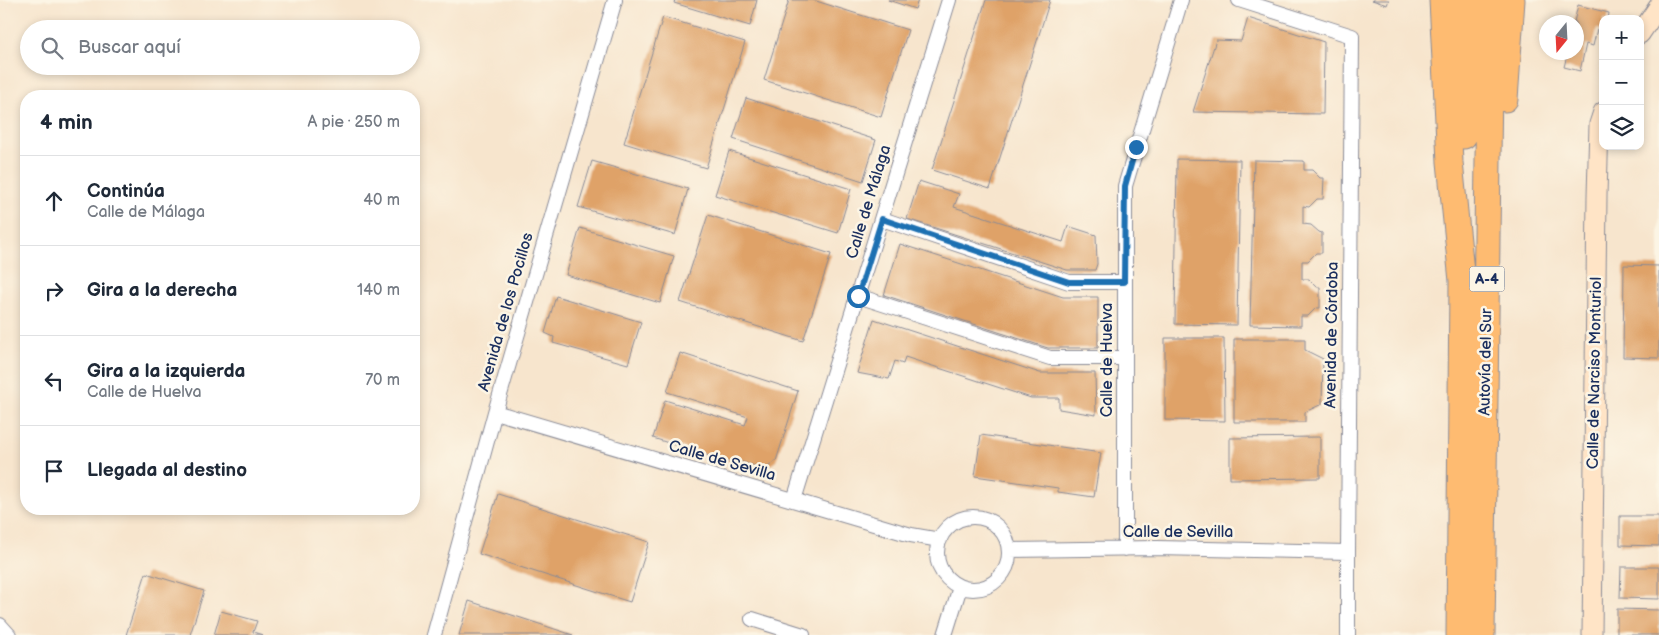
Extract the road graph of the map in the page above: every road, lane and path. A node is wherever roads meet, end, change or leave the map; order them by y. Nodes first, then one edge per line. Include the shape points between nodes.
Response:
1 (615, 0) edge
2 (949, 0) edge
3 (1182, 0) edge
4 (1239, 0) edge
5 (1442, 0) edge
6 (1466, 0) edge
7 (1490, 0) edge
8 (1512, 0) edge
9 (1659, 6) edge
10 (1644, 28) edge
11 (1599, 124) edge
12 (882, 219) junction
13 (1462, 281) junction
14 (1124, 282) junction
15 (858, 296) junction
16 (1125, 358) junction
17 (495, 412) junction
18 (794, 500) junction
19 (940, 540) junction
20 (1124, 549) junction
21 (1009, 550) junction
22 (1348, 552) junction
23 (1483, 558) junction
24 (960, 587) junction
25 (752, 619) dead end
26 (0, 624) edge
27 (9, 635) edge
28 (434, 635) edge
29 (803, 635) edge
30 (945, 635) edge
31 (1348, 635) edge
32 (1459, 635) edge
33 (1482, 635) edge
34 (1592, 635) edge

1 - 17 street, Avenida de los Pocillos
2 - 12 street, Calle de Málaga
3 - 14 street, Calle de Huelva via 1125,186
4 - 22 street, Avenida de Córdoba via 1352,36
5 - 13 highway via 1450,162
6 - 13 highway, A-4
7 - 23 highway, Autovía del Sur / A-4
8 - 23 highway via 1501,184 1498,491
9 - 10 street
11 - 34 street, Calle de Narciso Monturiol
12 - 14 street via 1069,282
12 - 15 street, Calle de Málaga
13 - 32 highway, A-4
14 - 16 street, Calle de Huelva
15 - 16 street via 1050,358
15 - 18 street, Calle de Málaga
16 - 20 street, Calle de Huelva
17 - 18 street, Calle de Sevilla
17 - 28 street, Avenida de los Pocillos
18 - 19 street, Calle de Sevilla via 911,535
19 - 21 street via 955,522 978,518 999,528
19 - 24 street via 937,550 942,571
20 - 21 street, Calle de Sevilla
20 - 22 street, Calle de Sevilla
21 - 24 street via 1004,571 998,579 979,589
22 - 31 street, Avenida de Córdoba
23 - 33 highway, Autovía del Sur / A-4
24 - 30 street
25 - 29 street
26 - 27 street

